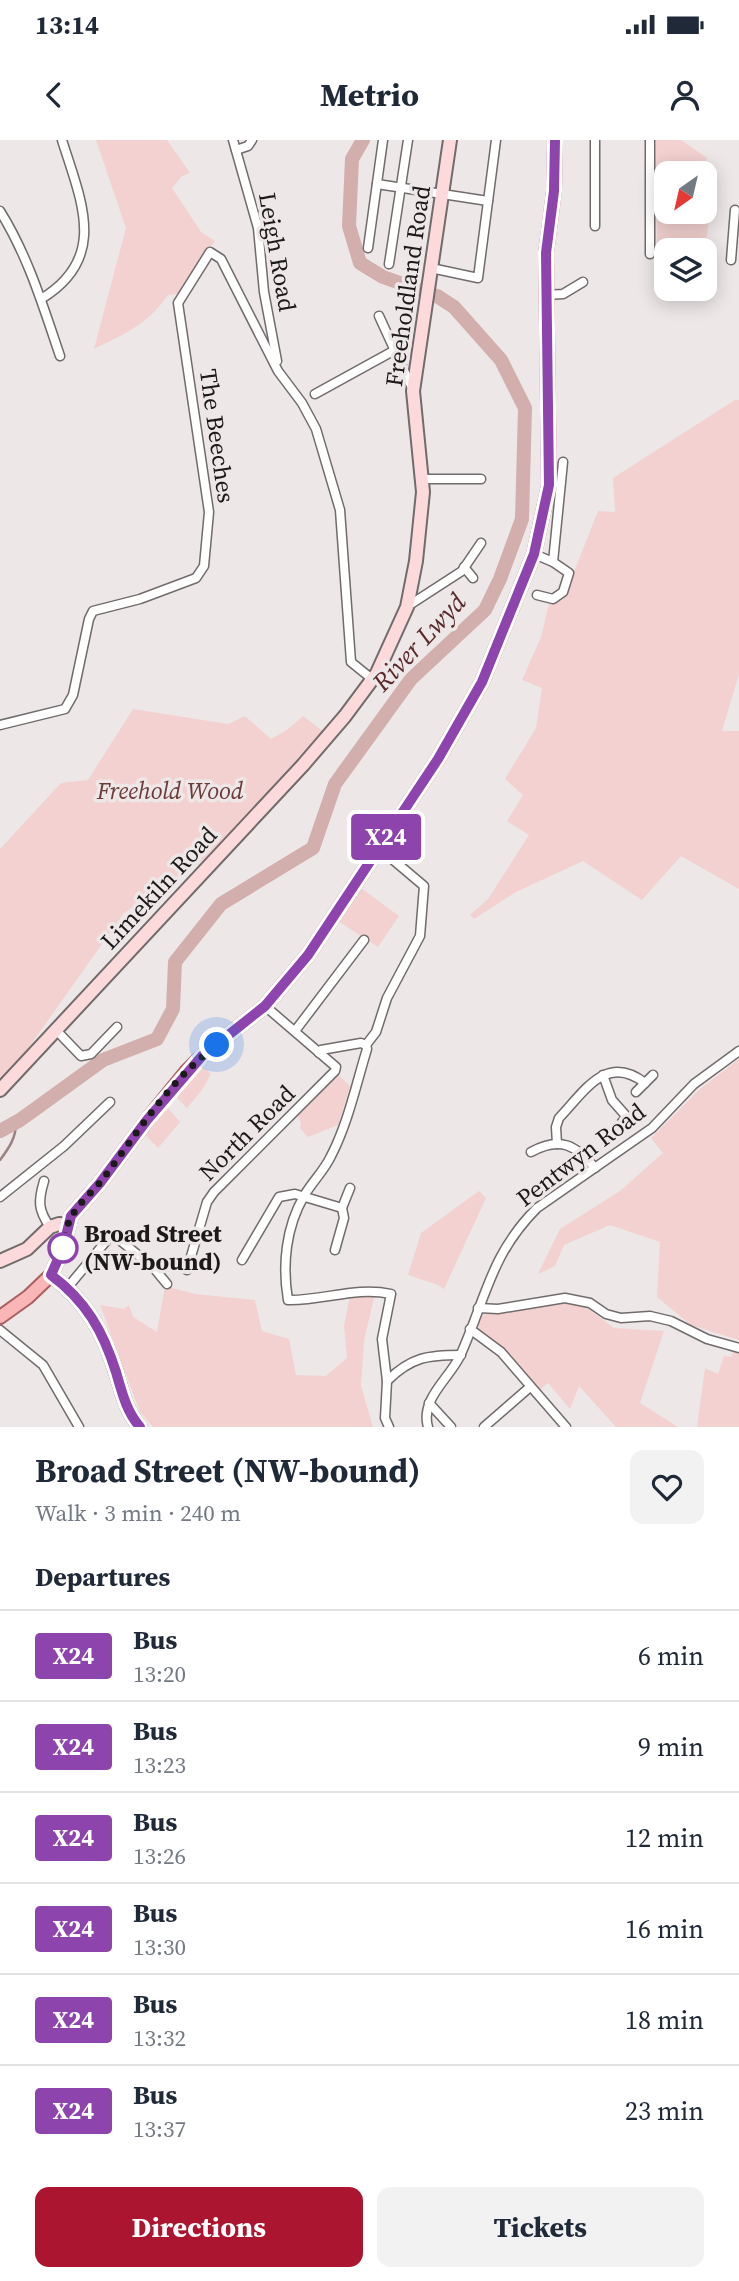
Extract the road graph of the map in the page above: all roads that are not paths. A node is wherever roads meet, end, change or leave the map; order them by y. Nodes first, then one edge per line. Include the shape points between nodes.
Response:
1 (62, 140) edge
2 (233, 140) edge
3 (252, 140) edge
4 (383, 140) edge
5 (408, 140) edge
6 (450, 140) edge
7 (496, 140) edge
8 (555, 140) edge
9 (595, 140) edge
10 (651, 145) edge
11 (236, 150) junction
12 (377, 184) junction
13 (401, 188) junction
14 (442, 193) junction
15 (488, 201) junction
16 (735, 210) dead end
17 (0, 211) edge
18 (595, 226) dead end
19 (736, 232) edge
20 (368, 248) dead end
21 (650, 254) dead end
22 (731, 260) dead end
23 (389, 264) dead end
24 (431, 268) junction
25 (583, 282) dead end
26 (547, 295) junction
27 (41, 299) junction
28 (379, 316) dead end
29 (395, 350) junction
30 (60, 356) dead end
31 (278, 371) junction
32 (413, 391) junction
33 (315, 394) dead end
34 (563, 462) dead end
35 (481, 478) dead end
36 (422, 479) junction
37 (481, 543) dead end
38 (534, 554) junction
39 (553, 562) junction
40 (464, 567) junction
41 (473, 578) dead end
42 (537, 595) dead end
43 (407, 607) junction
44 (372, 679) junction
45 (0, 725) edge
46 (379, 848) junction
47 (364, 940) dead end
48 (265, 1006) junction
49 (117, 1027) dead end
50 (55, 1029) junction
51 (295, 1031) junction
52 (366, 1045) junction
53 (739, 1051) edge
54 (319, 1053) junction
55 (603, 1075) junction
56 (653, 1075) dead end
57 (645, 1083) junction
58 (0, 1090) edge
59 (636, 1092) dead end
60 (110, 1102) dead end
61 (622, 1122) dead end
62 (557, 1144) junction
63 (531, 1152) dead end
64 (595, 1168) junction
65 (44, 1181) dead end
66 (349, 1188) dead end
67 (304, 1196) junction
68 (0, 1197) edge
69 (342, 1208) junction
70 (68, 1225) junction
71 (50, 1227) junction
72 (335, 1250) dead end
73 (242, 1260) dead end
74 (0, 1261) edge
75 (187, 1270) dead end
76 (51, 1275) junction
77 (167, 1284) dead end
78 (68, 1287) junction
79 (478, 1308) junction
80 (0, 1317) edge
81 (0, 1329) edge
82 (470, 1329) junction
83 (739, 1348) edge
84 (461, 1354) junction
85 (387, 1381) junction
86 (530, 1387) junction
87 (429, 1403) junction
88 (79, 1427) edge
89 (140, 1427) edge
90 (389, 1427) edge
91 (428, 1427) edge
92 (451, 1427) edge
93 (484, 1427) edge
94 (566, 1427) edge

1 - 27 street via 84,212 84,244 71,275
2 - 11 street, Leigh Road
3 - 11 street
4 - 12 street
5 - 13 street
6 - 14 main road, Freeholdland Road
7 - 15 street
8 - 26 main road
9 - 18 street
10 - 21 street
11 - 31 street, Leigh Road via 258,228
12 - 13 street
12 - 20 street
13 - 14 street
13 - 23 street
14 - 15 street
14 - 24 main road, Freeholdland Road
15 - 24 street via 478,278
16 - 19 street
17 - 27 street
19 - 22 street
24 - 32 main road, Freeholdland Road
25 - 26 street via 563,294
26 - 38 main road via 549,485
27 - 30 street
28 - 29 street
29 - 32 street
29 - 33 street
31 - 44 street via 316,429 340,510 351,662
31 - 45 street, The Beeches via 221,260 210,252 178,303 209,512 204,566 196,578 93,611 73,695 65,709
32 - 36 main road, Freeholdland Road
34 - 39 street
35 - 36 street
36 - 43 main road, Freeholdland Road via 416,561
37 - 40 street
38 - 39 street
38 - 46 main road via 482,682
39 - 42 street via 569,573 563,593 553,598
40 - 41 street
40 - 43 street
43 - 44 main road, Freeholdland Road
44 - 50 main road, Limekiln Road via 303,765
46 - 48 main road via 308,955
46 - 52 street via 424,886 420,936
47 - 51 street
48 - 51 street
48 - 70 main road via 186,1072
49 - 50 street via 91,1054 80,1056
50 - 58 main road, Limekiln Road
51 - 54 street
52 - 54 street
52 - 67 street via 331,1158
53 - 64 street, Pentwyn Road via 694,1084 652,1128
54 - 75 street, North Road via 335,1071 214,1192
55 - 57 street via 622,1071
55 - 61 street via 612,1100 626,1117
55 - 62 street via 559,1118
56 - 57 street
57 - 59 street
60 - 68 street
62 - 63 street
62 - 64 street via 575,1148
64 - 79 street, Pentwyn Road via 537,1208 522,1224 497,1261
65 - 71 street via 38,1203
66 - 69 street
67 - 69 street
67 - 73 street via 279,1197
67 - 85 street via 291,1223 288,1300 349,1292 391,1294 382,1339
69 - 72 street via 344,1218
70 - 71 main road
70 - 76 main road
71 - 74 main road via 27,1249
76 - 78 main road
76 - 80 main road
77 - 78 street via 112,1234
78 - 89 main road via 82,1301 102,1336 122,1397
79 - 82 street, Pentwyn Road
79 - 83 street via 565,1298 590,1303 621,1318 650,1316 671,1321
81 - 88 street via 43,1365
82 - 84 street, Pentwyn Road
82 - 86 street via 501,1352
84 - 85 street via 407,1363
84 - 87 street, Pentwyn Road
85 - 90 street via 385,1418
86 - 93 street
86 - 94 street
87 - 91 street
87 - 92 street

